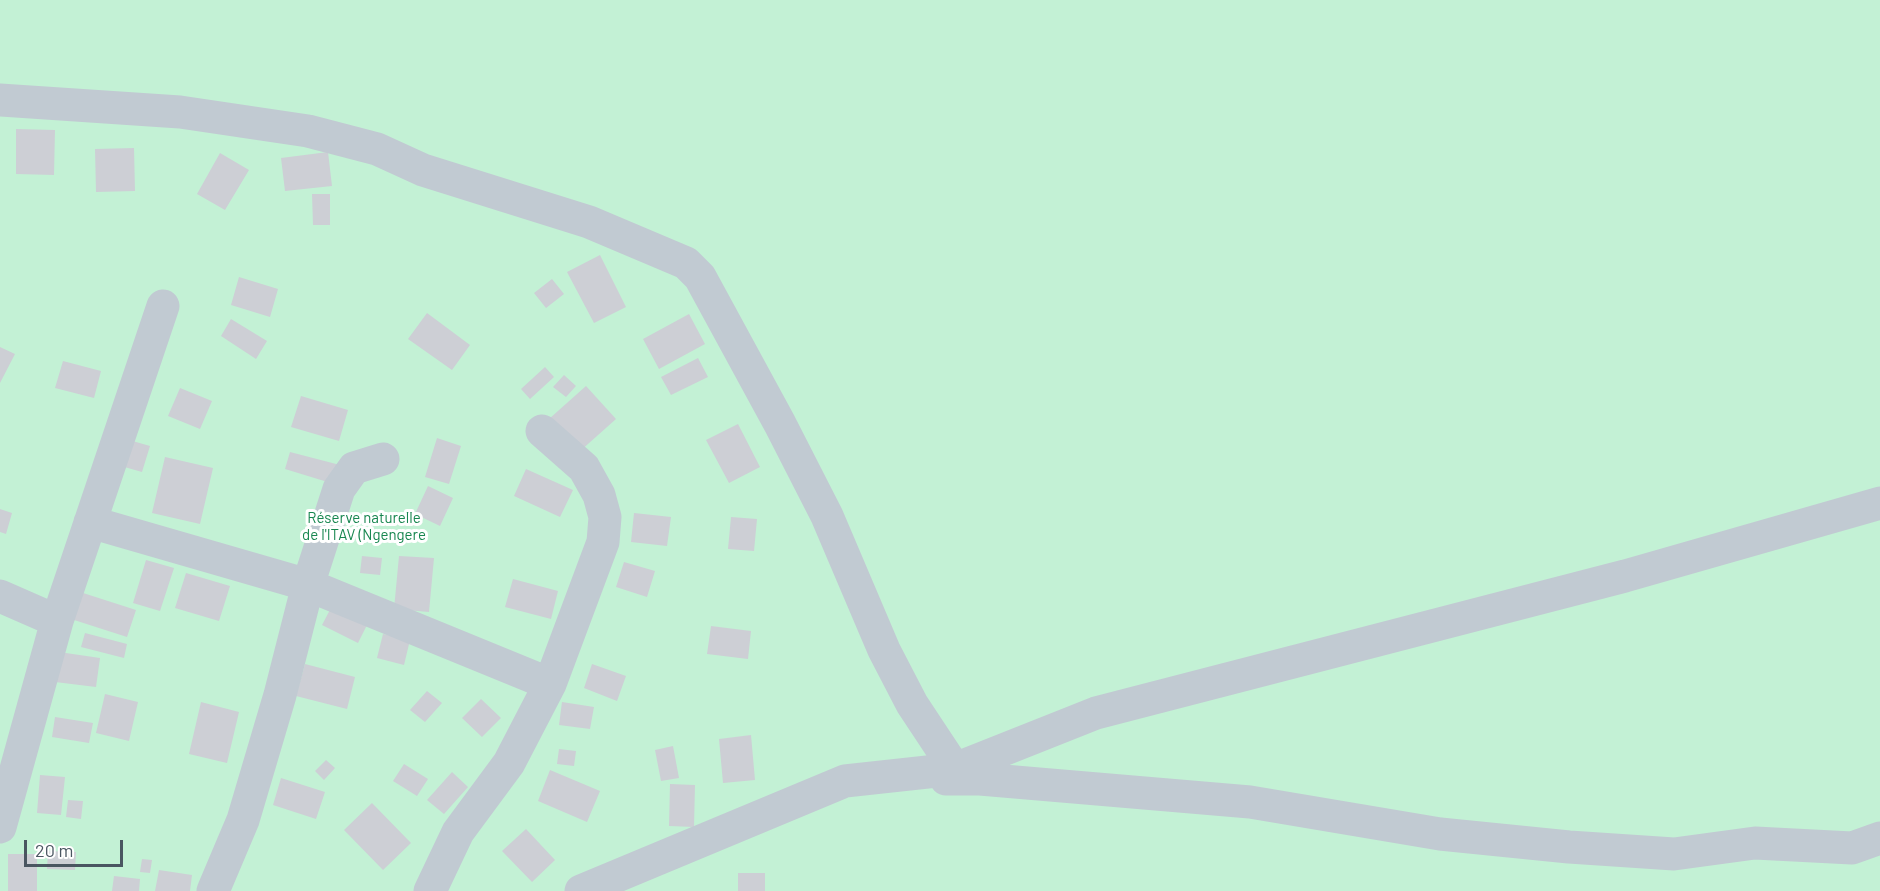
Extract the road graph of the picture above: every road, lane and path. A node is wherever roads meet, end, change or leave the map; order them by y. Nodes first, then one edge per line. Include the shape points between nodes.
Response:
1 (0, 100) edge
2 (163, 306) dead end
3 (542, 431) dead end
4 (383, 459) dead end
5 (1880, 503) edge
6 (90, 522) junction
7 (308, 585) junction
8 (0, 596) edge
9 (57, 621) junction
10 (550, 684) junction
11 (955, 770) junction
12 (845, 781) junction
13 (0, 827) edge
14 (1880, 838) edge
15 (213, 891) edge
16 (430, 891) edge
17 (581, 891) edge

1 - 11 street via 180,112 308,131 377,149 423,170 589,222 686,263 700,278 780,424 827,516 884,650 912,704
2 - 6 street
3 - 10 street via 584,468 599,495 605,517 603,542
4 - 7 street via 354,468 339,489
5 - 11 street via 1624,576 1096,713
6 - 7 street
6 - 9 street
7 - 10 street
7 - 15 street via 243,820
8 - 9 street
9 - 13 street
10 - 16 street via 510,762 458,832
11 - 12 street
12 - 14 street via 980,779 1238,801 1440,834 1674,854 1755,843 1852,848
12 - 17 street

